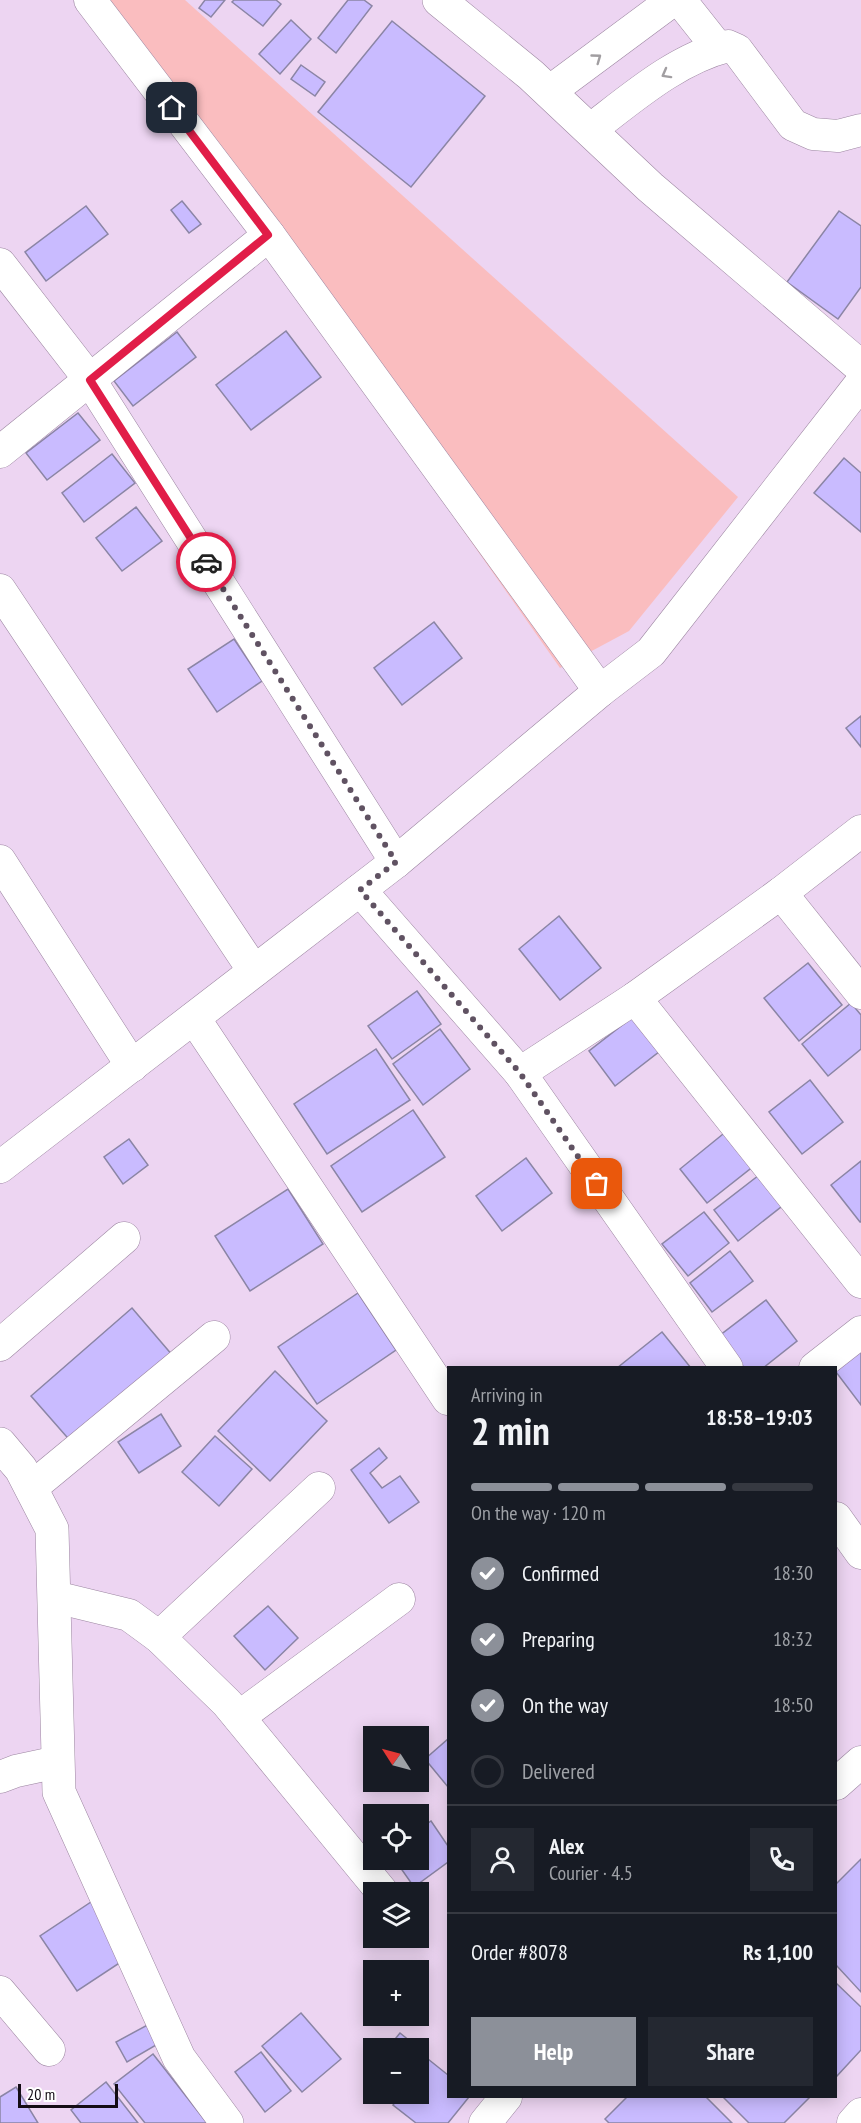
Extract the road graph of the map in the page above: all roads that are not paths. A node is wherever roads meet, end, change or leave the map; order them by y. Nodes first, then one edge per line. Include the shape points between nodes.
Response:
1 (90, 0) edge
2 (439, 0) edge
3 (673, 0) edge
4 (680, 0) edge
5 (718, 48) junction
6 (549, 92) junction
7 (590, 130) junction
8 (861, 130) edge
9 (268, 235) junction
10 (0, 264) edge
11 (861, 367) edge
12 (90, 380) junction
13 (861, 383) edge
14 (0, 452) edge
15 (0, 590) edge
16 (600, 692) junction
17 (861, 831) edge
18 (0, 861) edge
19 (396, 862) junction
20 (360, 890) junction
21 (781, 893) junction
22 (254, 971) junction
23 (861, 993) edge
24 (636, 998) junction
25 (194, 1018) junction
26 (132, 1066) junction
27 (520, 1073) junction
28 (0, 1167) edge
29 (124, 1238) dead end
30 (861, 1282) edge
31 (861, 1332) edge
32 (214, 1337) dead end
33 (0, 1346) edge
34 (726, 1366) edge
35 (818, 1366) edge
36 (447, 1398) edge
37 (0, 1444) edge
38 (31, 1488) junction
39 (319, 1488) dead end
40 (837, 1520) edge
41 (854, 1552) edge
42 (54, 1597) junction
43 (399, 1599) dead end
44 (159, 1637) junction
45 (239, 1717) junction
46 (58, 1762) junction
47 (861, 1762) edge
48 (0, 1777) edge
49 (837, 1784) edge
50 (374, 1882) edge
51 (0, 1992) edge
52 (49, 2050) dead end
53 (505, 2098) edge
54 (861, 2114) edge
55 (227, 2123) edge
56 (485, 2123) edge
57 (853, 2123) edge

1 - 9 street
2 - 6 street
6 -> 3 street
4 - 5 street
5 -> 7 street via 659,78
5 - 8 street via 728,45 736,50 793,125 813,134 838,136
6 - 7 street
7 - 11 street via 650,187
9 - 12 street
9 - 16 street
10 - 12 street
12 - 14 street
12 - 19 street
13 - 16 street via 651,652
15 - 22 street
16 - 19 street
17 - 21 street
18 - 26 street
19 - 20 street
20 - 22 street
20 - 27 street
21 - 23 street
21 - 24 street
22 - 25 street
24 - 27 street
24 - 30 street
25 - 26 street
25 - 36 street
26 - 28 street
27 - 34 street
29 - 33 street
31 - 35 street
32 - 38 street
37 - 38 street
38 - 42 street via 52,1529
39 - 44 street
40 - 41 street
42 - 44 street via 129,1615
42 - 46 street
43 - 45 street
44 - 45 street
45 - 50 street
46 - 48 street
46 - 55 street via 59,1792 179,2058
47 - 49 street
51 - 52 street
53 - 56 street
54 - 57 street

